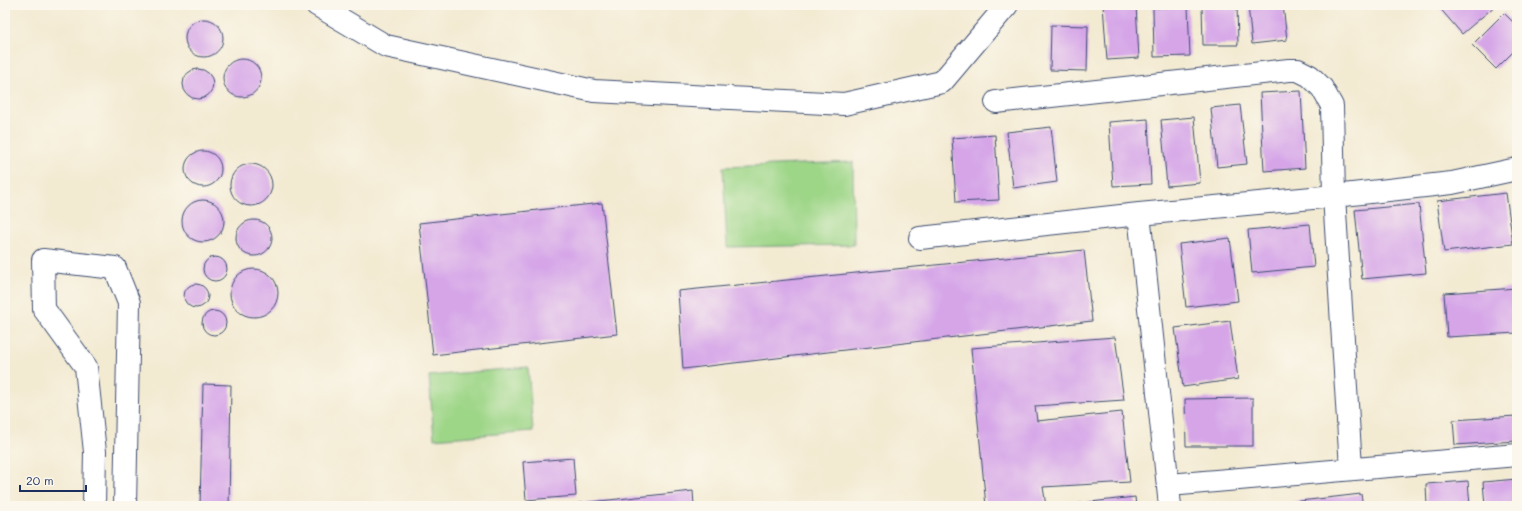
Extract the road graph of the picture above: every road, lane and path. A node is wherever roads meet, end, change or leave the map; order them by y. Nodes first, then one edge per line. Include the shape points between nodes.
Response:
1 (317, 5) edge
2 (1007, 5) edge
3 (996, 102) dead end
4 (1517, 169) edge
5 (1334, 196) junction
6 (1139, 214) junction
7 (920, 238) dead end
8 (1517, 455) edge
9 (1351, 468) junction
10 (1170, 495) edge
11 (94, 506) edge
12 (125, 506) edge

1 - 2 street via 386,46 594,91 844,104 942,82
3 - 5 street via 1298,70 1310,76 1322,88 1332,106
4 - 5 street via 1452,183
5 - 6 street
5 - 9 street
6 - 7 street
6 - 10 street
8 - 9 street
9 - 10 street
11 - 12 street via 95,452 86,367 44,309 43,260 114,268 129,303

